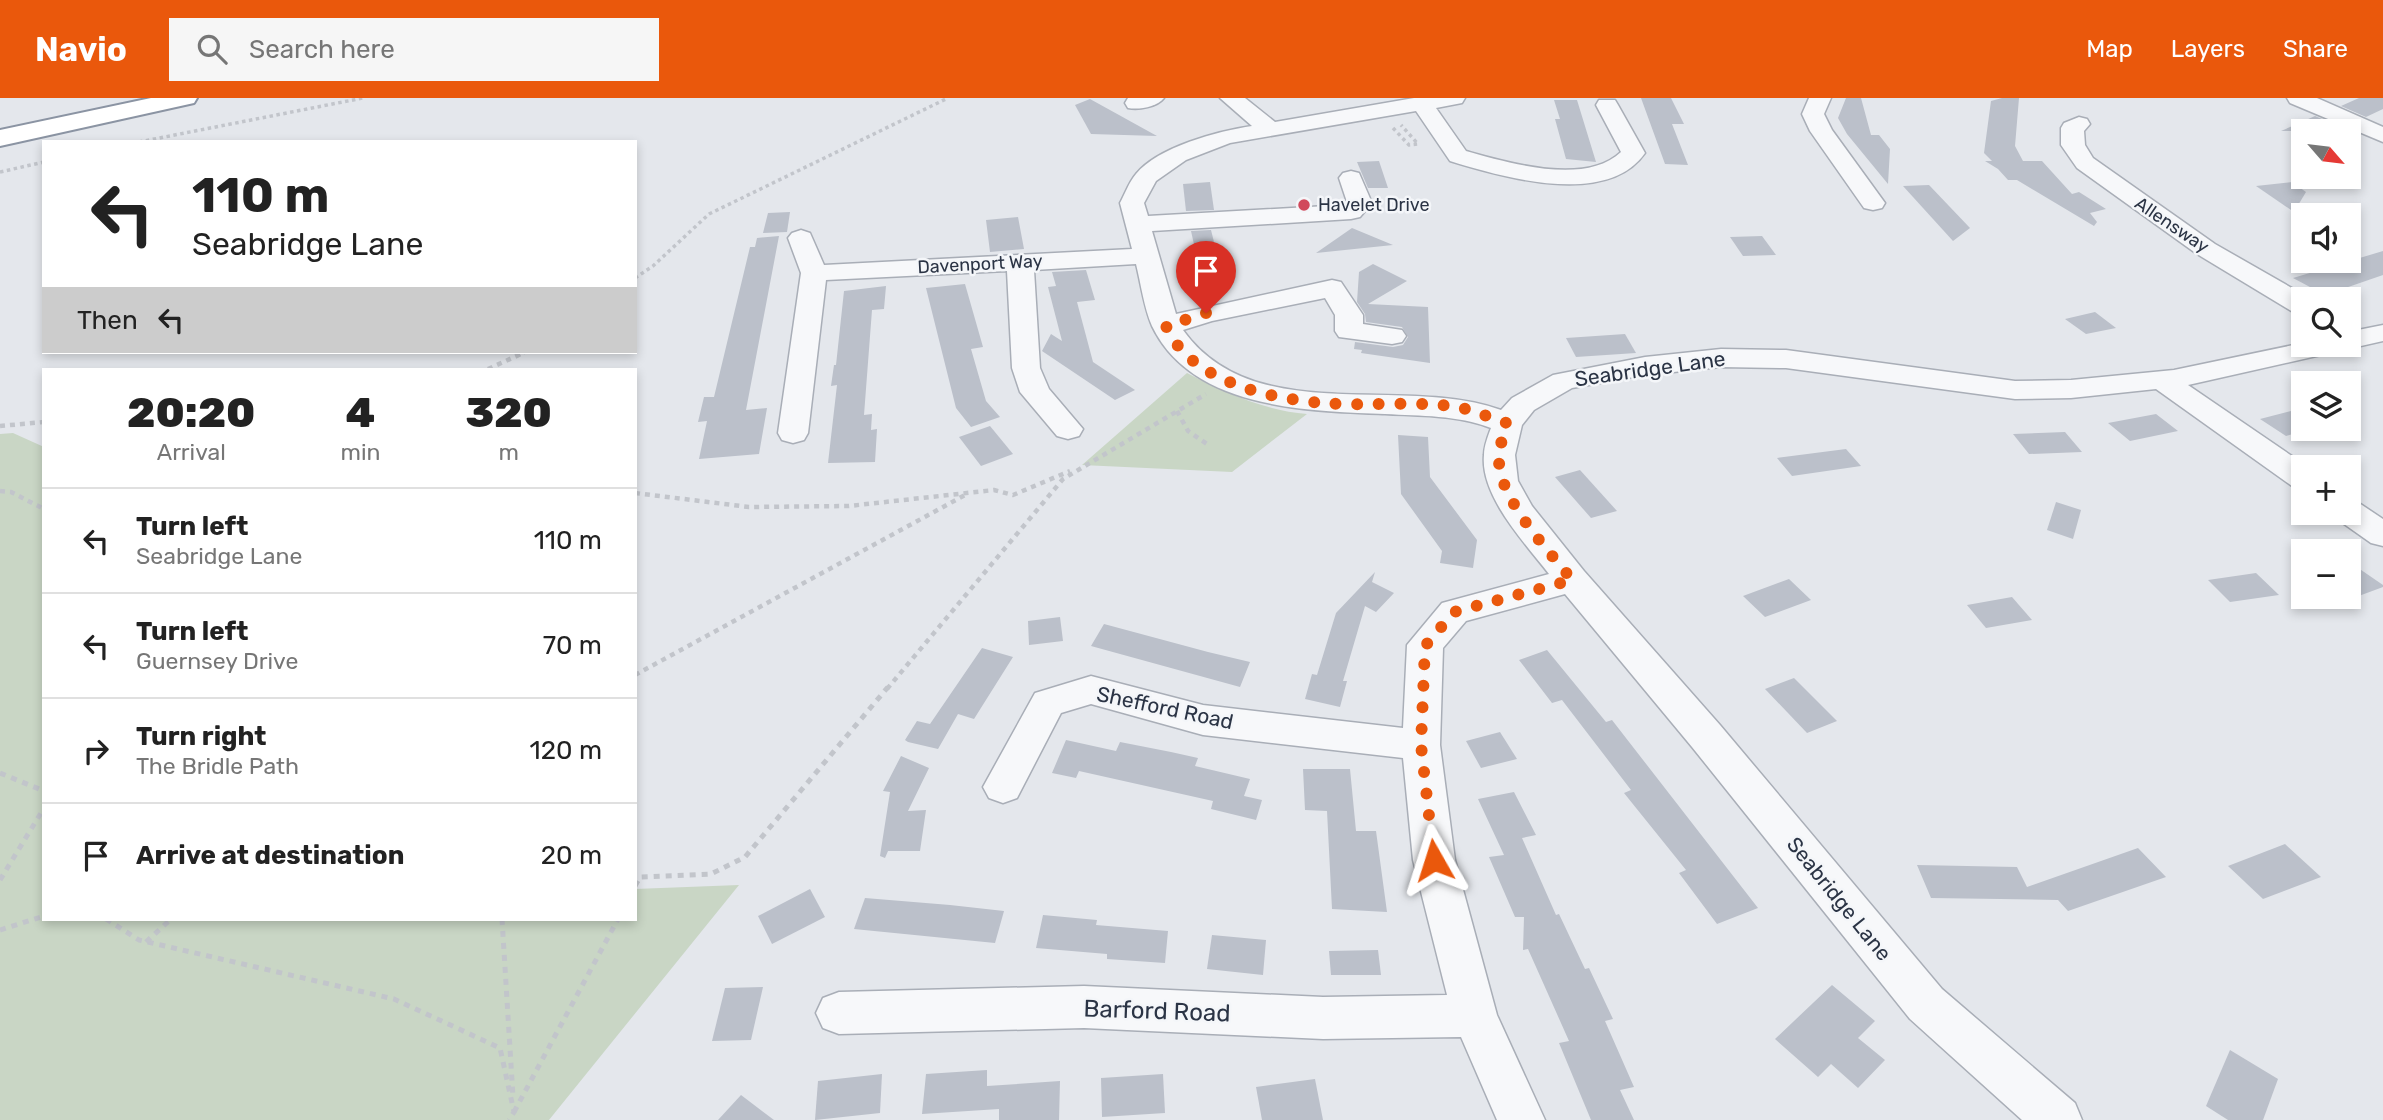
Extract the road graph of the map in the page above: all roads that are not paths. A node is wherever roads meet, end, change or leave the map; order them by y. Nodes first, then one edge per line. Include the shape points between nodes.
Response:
1 (115, 98) edge
2 (185, 98) edge
3 (1231, 98) edge
4 (1454, 98) edge
5 (1819, 98) edge
6 (2298, 98) edge
7 (1421, 103) junction
8 (1607, 104) dead end
9 (0, 122) edge
10 (2079, 124) dead end
11 (1269, 128) junction
12 (2383, 135) edge
13 (0, 138) edge
14 (1351, 178) dead end
15 (1873, 203) dead end
16 (1138, 225) junction
17 (801, 238) dead end
18 (1147, 256) junction
19 (1020, 262) junction
20 (814, 273) junction
21 (2291, 299) edge
22 (1166, 326) junction
23 (1392, 336) dead end
24 (2291, 352) edge
25 (2162, 380) junction
26 (1507, 423) junction
27 (1068, 429) dead end
28 (793, 433) dead end
29 (2291, 471) edge
30 (2361, 520) edge
31 (2383, 535) edge
32 (1572, 580) junction
33 (1421, 745) junction
34 (1003, 787) dead end
35 (839, 1013) dead end
36 (1475, 1016) junction
37 (1521, 1120) edge
38 (2058, 1120) edge

1 - 9 highway
2 - 13 highway
3 - 11 street
4 - 7 street
5 - 15 street via 1813,114 1821,131
6 - 12 street
7 - 8 street via 1458,156 1511,170 1564,176 1604,174 1625,164 1633,153
7 - 11 street
10 - 21 street, Allensway via 2072,128 2073,145 2085,163 2206,249
11 - 16 street via 1225,136 1178,155 1146,177 1132,203
14 - 16 street via 1360,203 1351,212 1297,205 1238,218
16 - 18 street
17 - 20 street
18 - 19 street, Davenport Way
18 - 22 street
19 - 20 street, Davenport Way
19 - 27 street via 1026,368 1035,392
20 - 28 street
22 - 23 street via 1206,313 1332,288 1349,315 1349,331
22 - 26 street via 1202,368 1282,398 1465,409
24 - 25 street, Seabridge Lane
25 - 26 street, Seabridge Lane via 2015,390 1786,359 1721,358 1563,381 1523,404
25 - 29 street
26 - 32 street, Seabridge Lane via 1499,455 1502,481 1519,512
30 - 31 street
32 - 33 street via 1454,612 1425,646
32 - 38 street, Seabridge Lane via 1926,1004
33 - 34 street, Shefford Road via 1202,720 1091,690 1048,703
33 - 36 street via 1434,860
35 - 36 street, Barford Road via 1084,1007 1323,1018
36 - 37 street

